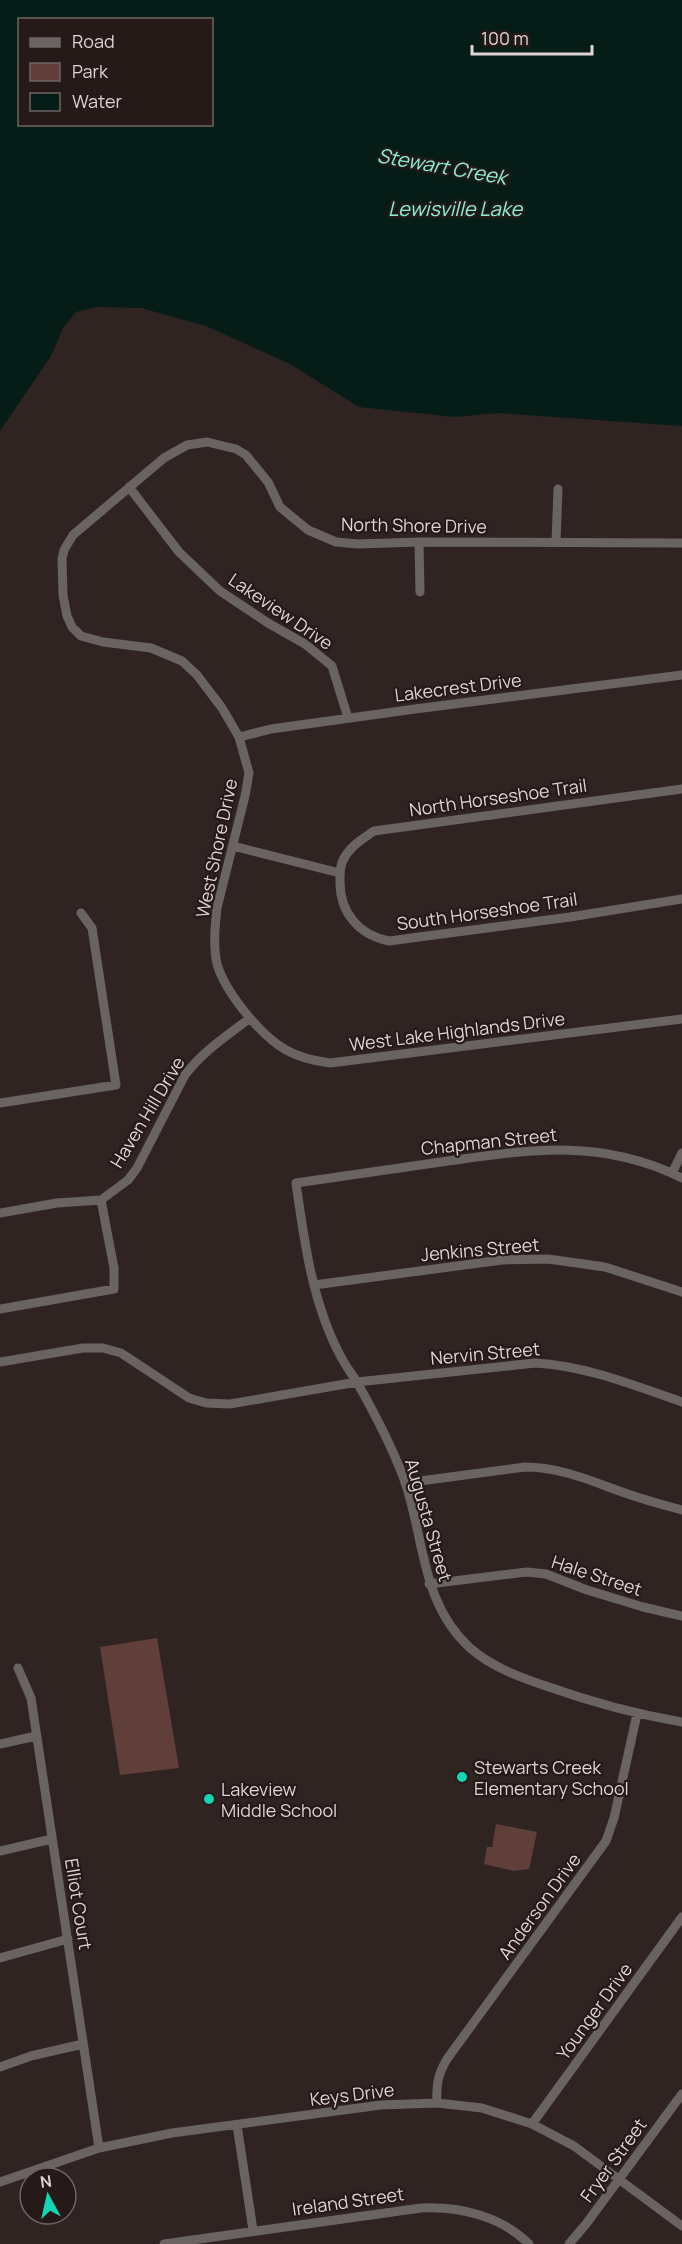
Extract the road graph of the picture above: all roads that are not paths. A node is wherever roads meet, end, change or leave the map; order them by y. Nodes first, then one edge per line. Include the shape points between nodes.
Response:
1 (129, 487) junction
2 (558, 489) dead end
3 (419, 542) junction
4 (556, 542) junction
5 (682, 543) edge
6 (420, 592) dead end
7 (682, 675) edge
8 (348, 718) junction
9 (239, 736) junction
10 (682, 789) edge
11 (233, 846) junction
12 (339, 873) junction
13 (682, 899) edge
14 (81, 913) dead end
15 (250, 1018) junction
16 (682, 1019) edge
17 (0, 1103) edge
18 (682, 1154) edge
19 (672, 1173) junction
20 (682, 1178) edge
21 (296, 1183) joint
22 (101, 1200) junction
23 (0, 1213) edge
24 (314, 1285) junction
25 (682, 1292) edge
26 (0, 1309) edge
27 (0, 1362) edge
28 (357, 1382) junction
29 (682, 1402) edge
30 (405, 1483) junction
31 (682, 1510) edge
32 (429, 1584) junction
33 (682, 1616) edge
34 (18, 1668) dead end
35 (637, 1714) junction
36 (682, 1722) edge
37 (36, 1736) junction
38 (0, 1744) edge
39 (52, 1839) junction
40 (0, 1851) edge
41 (682, 1917) edge
42 (68, 1939) junction
43 (0, 1958) edge
44 (83, 2044) junction
45 (0, 2067) edge
46 (682, 2094) edge
47 (438, 2103) junction
48 (532, 2124) junction
49 (237, 2125) junction
50 (99, 2148) junction
51 (619, 2180) junction
52 (0, 2182) edge
53 (682, 2226) edge
54 (253, 2230) junction
55 (164, 2244) edge
56 (529, 2244) edge
57 (569, 2244) edge

1 - 3 street, North Shore Drive via 187,445 217,443 246,455 268,482 280,507 329,540 358,544
1 - 8 street, Lakeview Drive via 179,552 220,591 305,644 332,666
1 - 9 street, West Shore Drive via 80,527 64,549 63,595 67,616 72,627 88,639 151,648 182,661 197,675
2 - 4 street
3 - 4 street, North Shore Drive
3 - 6 street
4 - 5 street, North Shore Drive
7 - 8 street, Lakecrest Drive
8 - 9 street, Lakecrest Drive
9 - 11 street, West Shore Drive via 249,773
10 - 12 street, North Horseshoe Trail via 374,831 346,854
11 - 12 street
11 - 15 street, West Shore Drive via 217,909 215,953 219,969
12 - 13 street, South Horseshoe Trail via 343,906 348,914 361,930 388,941
14 - 17 street via 92,928 116,1085
15 - 16 street, West Lake Highlands Drive via 284,1049 330,1063
15 - 22 street, Haven Hill Drive via 193,1063 137,1168
18 - 19 street
19 - 20 street, Chapman Street
19 - 21 street, Chapman Street via 625,1157 562,1149 522,1151
21 - 24 street, Augusta Street
22 - 23 street
22 - 26 street via 114,1268 114,1289
24 - 25 street, Jenkins Street via 502,1260 548,1259 605,1267
24 - 28 street, Augusta Street via 339,1354
27 - 28 street, Nervin Street via 103,1348 121,1353 175,1390 206,1403 230,1404
28 - 29 street, Nervin Street via 535,1362 602,1374
28 - 30 street, Augusta Street via 385,1433
30 - 31 street via 543,1467
30 - 32 street, Augusta Street
32 - 33 street, Hale Street via 527,1572 546,1574 643,1608
32 - 35 street, Augusta Street via 454,1631 494,1665 574,1696
34 - 37 street, Elliot Court via 31,1698
35 - 36 street, Augusta Street
35 - 47 street, Anderson Drive via 606,1841 447,2059 436,2084
37 - 38 street
37 - 39 street, Elliot Court
39 - 40 street
39 - 42 street, Elliot Court
41 - 48 street, Younger Drive
42 - 43 street
42 - 44 street, Elliot Court
44 - 45 street
44 - 50 street, Elliot Court
46 - 51 street, Fryer Street
47 - 48 street, Keys Drive via 482,2108
47 - 49 street, Keys Drive via 381,2105
48 - 51 street, Keys Drive via 574,2146
49 - 50 street, Keys Drive
49 - 54 street
50 - 52 street, Keys Drive
51 - 53 street, Keys Drive
51 - 57 street, Fryer Street
54 - 55 street, Ireland Street
54 - 56 street, Ireland Street via 447,2207 484,2216

